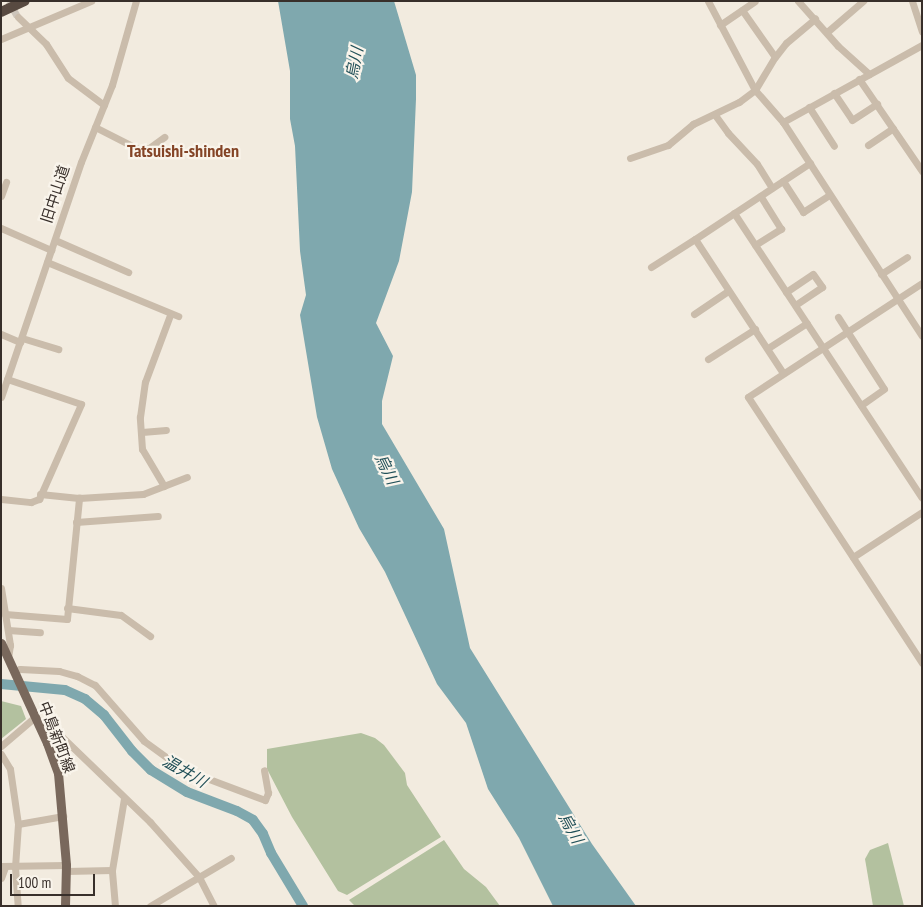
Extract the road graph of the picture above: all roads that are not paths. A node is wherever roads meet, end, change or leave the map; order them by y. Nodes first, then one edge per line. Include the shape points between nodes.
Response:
1 (19, 1) edge
2 (25, 1) edge
3 (92, 1) edge
4 (136, 1) edge
5 (708, 1) edge
6 (755, 1) edge
7 (798, 1) edge
8 (912, 1) edge
9 (861, 2) edge
10 (1, 8) edge
11 (742, 10) junction
12 (1, 12) edge
13 (18, 17) tunnel mouth
14 (815, 19) junction
15 (720, 25) junction
16 (29, 28) junction
17 (922, 31) edge
18 (827, 32) junction
19 (1, 40) edge
20 (922, 45) edge
21 (774, 57) junction
22 (869, 74) junction
23 (859, 79) junction
24 (755, 90) junction
25 (834, 93) junction
26 (877, 104) junction
27 (104, 105) junction
28 (809, 108) junction
29 (715, 115) junction
30 (783, 122) junction
31 (95, 127) junction
32 (893, 128) junction
33 (164, 137) dead end
34 (868, 145) dead end
35 (834, 146) dead end
36 (630, 158) dead end
37 (919, 161) edge
38 (810, 163) junction
39 (922, 171) edge
40 (783, 181) junction
41 (6, 182) dead end
42 (772, 188) junction
43 (829, 195) junction
44 (1, 196) edge
45 (760, 196) junction
46 (734, 213) junction
47 (1, 228) edge
48 (695, 239) junction
49 (55, 240) junction
50 (755, 245) junction
51 (51, 250) junction
52 (907, 257) dead end
53 (47, 262) junction
54 (651, 267) dead end
55 (128, 272) dead end
56 (881, 274) junction
57 (922, 283) edge
58 (728, 291) junction
59 (786, 292) junction
60 (898, 299) junction
61 (795, 305) junction
62 (694, 314) dead end
63 (838, 316) dead end
64 (807, 323) junction
65 (755, 329) junction
66 (848, 332) junction
67 (1, 334) edge
68 (922, 336) edge
69 (21, 340) junction
70 (768, 348) junction
71 (824, 348) junction
72 (58, 349) dead end
73 (708, 359) dead end
74 (784, 373) junction
75 (7, 379) junction
76 (1, 396) edge
77 (861, 405) junction
78 (166, 430) dead end
79 (142, 432) junction
80 (187, 477) dead end
81 (164, 486) junction
82 (40, 494) junction
83 (78, 498) junction
84 (922, 498) edge
85 (1, 500) edge
86 (922, 512) edge
87 (158, 516) dead end
88 (76, 522) junction
89 (853, 558) junction
90 (1, 588) edge
91 (67, 608) junction
92 (5, 614) junction
93 (8, 630) junction
94 (40, 632) dead end
95 (150, 636) dead end
96 (1, 643) edge
97 (8, 657) junction
98 (922, 663) edge
99 (15, 673) junction
100 (36, 717) junction
101 (42, 731) junction
102 (1, 746) edge
103 (1, 754) edge
104 (264, 770) dead end
105 (124, 798) junction
106 (63, 816) junction
107 (18, 824) junction
108 (232, 858) dead end
109 (3, 866) edge
110 (15, 866) junction
111 (66, 868) junction
112 (112, 870) junction
113 (199, 877) junction
114 (1, 878) edge
115 (18, 906) edge
116 (65, 906) edge
117 (115, 906) edge
118 (150, 906) edge
119 (214, 906) edge

1 - 10 highway
2 - 12 highway
3 - 16 street
4 - 27 street, 旧中山道
5 - 15 street
6 - 11 street
7 - 14 street
8 - 17 street
9 - 18 street
11 - 15 street
11 - 21 street
13 - 16 street
14 - 18 street
14 - 21 street
15 - 24 street
16 - 19 street
16 - 27 street via 46,44 68,78
18 - 22 street
20 - 22 street
21 - 24 street
22 - 23 street
23 - 25 street
23 - 26 street
24 - 29 street
24 - 30 street
25 - 26 street via 852,120
25 - 28 street
26 - 32 street
27 - 31 street, 旧中山道
28 - 30 street
28 - 35 street
29 - 36 street via 693,124 668,145
29 - 42 street
30 - 38 street
31 - 33 street via 144,150
31 - 49 street, 旧中山道
32 - 34 street
32 - 37 street
37 - 39 street
38 - 40 street
38 - 43 street
40 - 42 street
40 - 43 street via 803,212
41 - 44 street
42 - 45 street
43 - 56 street
45 - 46 street
45 - 50 street via 781,229
46 - 48 street
46 - 50 street
47 - 51 street
48 - 54 street
48 - 58 street
49 - 51 street, 旧中山道
49 - 55 street
50 - 59 street
51 - 53 street, 旧中山道
52 - 56 street
53 - 69 street, 旧中山道
53 - 79 street via 174,316 142,392
56 - 60 street
57 - 60 street
58 - 62 street
58 - 65 street
59 - 61 street
59 - 61 street via 813,274 822,288
60 - 66 street
60 - 68 street
61 - 64 street
63 - 66 street
64 - 70 street
64 - 71 street
65 - 70 street
65 - 73 street
66 - 71 street
66 - 77 street via 884,389
67 - 69 street
69 - 72 street
69 - 75 street, 旧中山道
70 - 74 street
71 - 74 street
71 - 77 street
74 - 89 street via 748,397
75 - 76 street, 旧中山道
75 - 82 street via 81,404
77 - 84 street
78 - 79 street
79 - 81 street via 142,449
80 - 81 street
81 - 83 street via 143,494
82 - 83 street
82 - 85 street via 31,502
83 - 88 street
86 - 89 street
87 - 88 street
88 - 91 street
89 - 98 street
90 - 92 street
91 - 92 street via 66,619
91 - 95 street via 121,615
92 - 93 street
93 - 94 street
93 - 97 street
96 - 97 main road, 中島新町線
97 - 99 main road, 中島新町線
99 - 100 main road, 中島新町線
99 - 104 street via 20,669 59,671 95,685 144,741 177,765 265,800 268,793
100 - 101 main road, 中島新町線
100 - 102 street
101 - 105 street via 52,730 59,734
101 - 106 main road, 中島新町線 via 58,773
103 - 107 street via 10,769
105 - 112 street
105 - 113 street
106 - 107 street
106 - 111 main road, 中島新町線
107 - 110 street
108 - 113 street
109 - 110 street
109 - 114 street
110 - 111 street
110 - 115 street
111 - 112 street
111 - 116 main road, 中島新町線
112 - 117 street
113 - 118 street
113 - 119 street

